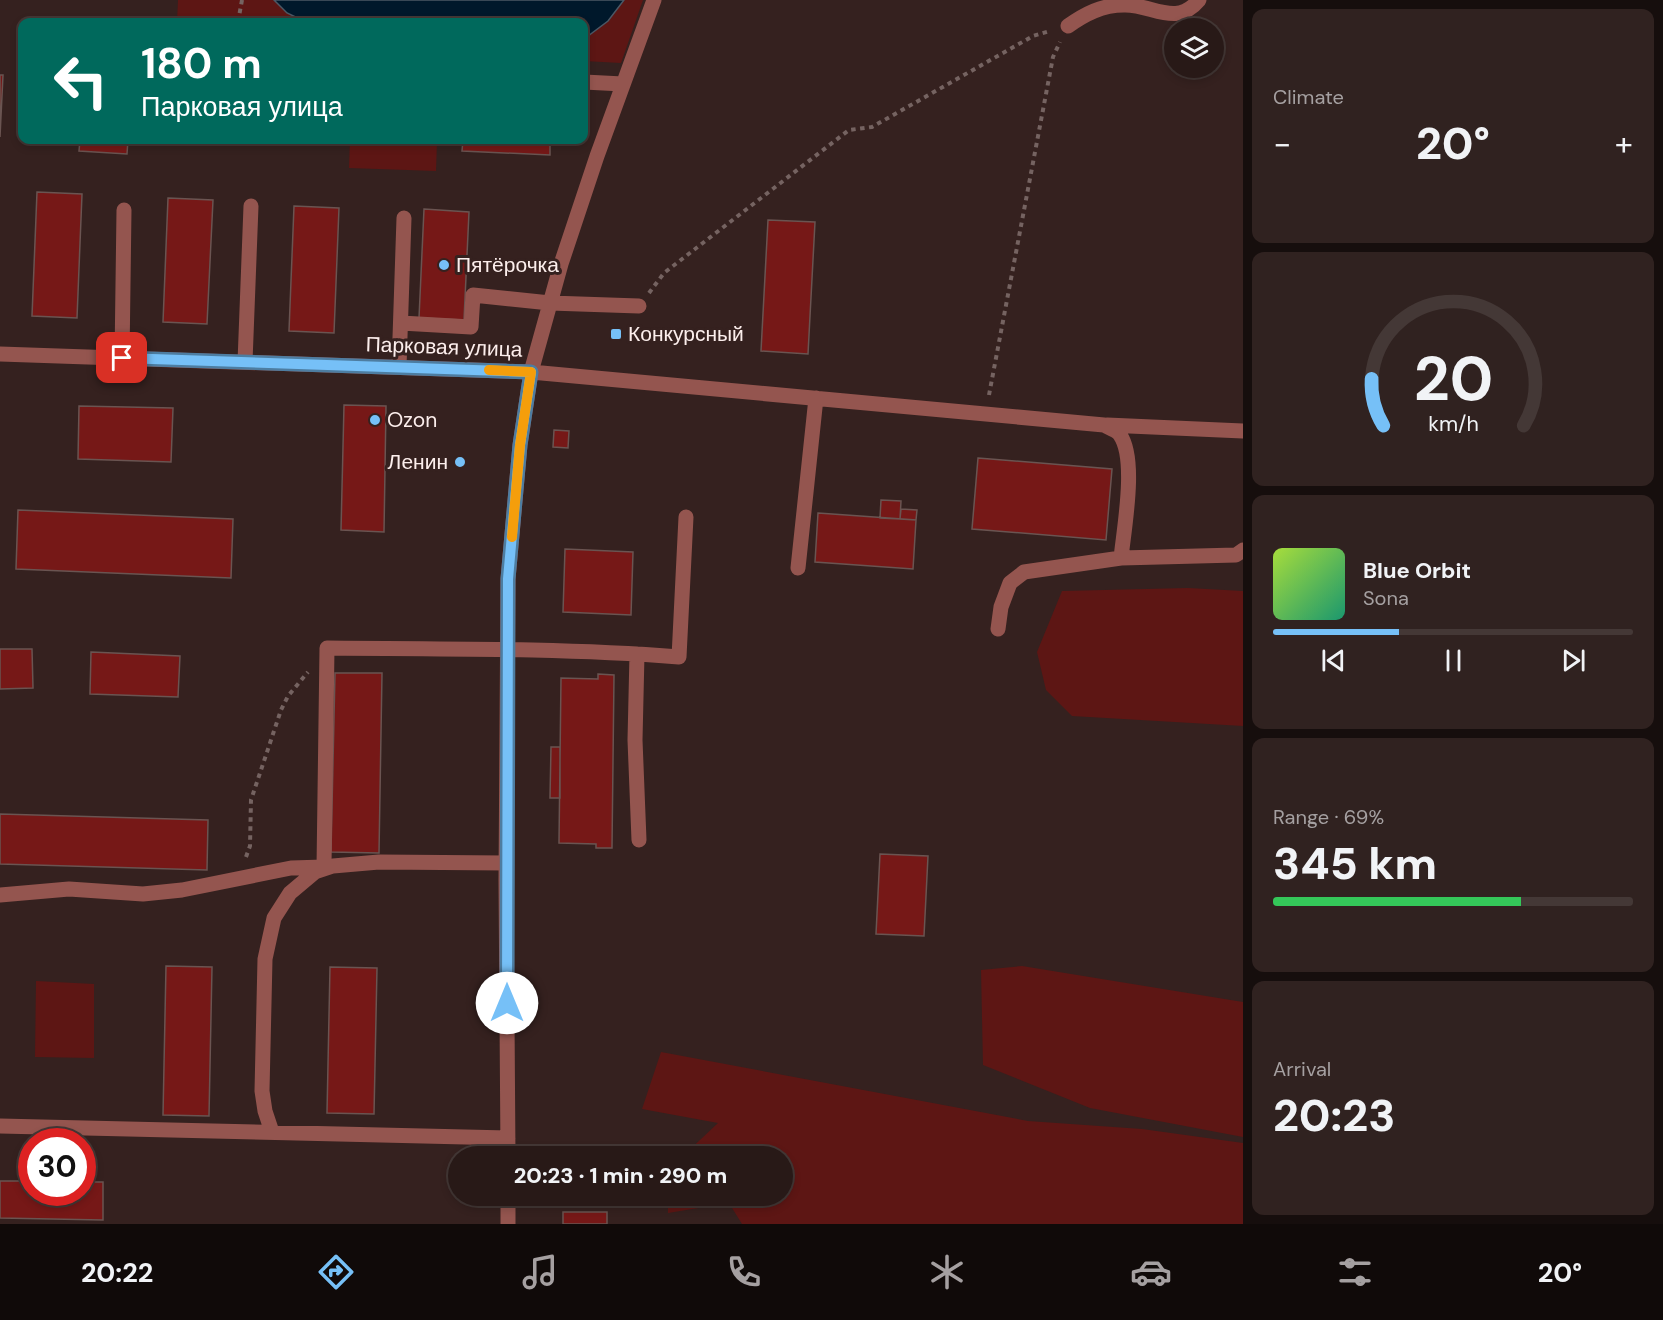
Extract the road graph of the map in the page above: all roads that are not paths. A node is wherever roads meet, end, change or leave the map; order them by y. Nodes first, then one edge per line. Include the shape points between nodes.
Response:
1 (654, 0) edge
2 (1199, 0) edge
3 (1068, 26) road end
4 (588, 82) edge
5 (623, 84) junction
6 (251, 206) dead end
7 (124, 210) dead end
8 (405, 218) dead end
9 (550, 303) junction
10 (639, 306) road end
11 (401, 323) junction
12 (0, 354) edge
13 (122, 358) junction
14 (245, 362) junction
15 (399, 367) junction
16 (531, 372) junction
17 (816, 398) junction
18 (1104, 425) junction
19 (1243, 431) edge
20 (686, 517) dead end
21 (1243, 550) edge
22 (1121, 558) junction
23 (798, 568) dead end
24 (998, 629) dead end
25 (507, 650) junction
26 (637, 654) junction
27 (639, 840) dead end
28 (506, 863) junction
29 (329, 867) junction
30 (0, 895) edge
31 (0, 1126) edge
32 (272, 1132) junction
33 (508, 1138) junction
34 (508, 1146) edge
35 (508, 1206) edge
36 (508, 1224) edge

1 - 5 street, Парковая улица
2 - 3 street via 1181,13 1165,14 1127,5 1109,7 1088,12
4 - 5 street
5 - 9 street, Парковая улица
6 - 14 street
7 - 13 street
8 - 11 street
9 - 10 street
9 - 11 street via 473,295 471,327
9 - 16 street, Парковая улица
11 - 15 street
12 - 13 street, Парковая улица
13 - 14 street, Парковая улица
14 - 15 street, Парковая улица
15 - 16 street, Парковая улица
16 - 17 street
16 - 25 street via 508,579
17 - 18 street
17 - 23 street
18 - 19 street
18 - 22 street via 1119,433 1127,450 1129,472
20 - 26 street via 679,657
21 - 22 street via 1236,555
22 - 24 street via 1024,572 1010,583
25 - 26 street
25 - 28 street
25 - 29 street via 327,648
26 - 27 street via 634,740
28 - 29 street via 379,862
28 - 33 street
29 - 30 street via 291,867 182,890 142,894 69,890
29 - 32 street via 315,872 290,893 274,918 266,959 262,1091
31 - 32 street
32 - 33 street
33 - 34 street
35 - 36 street

